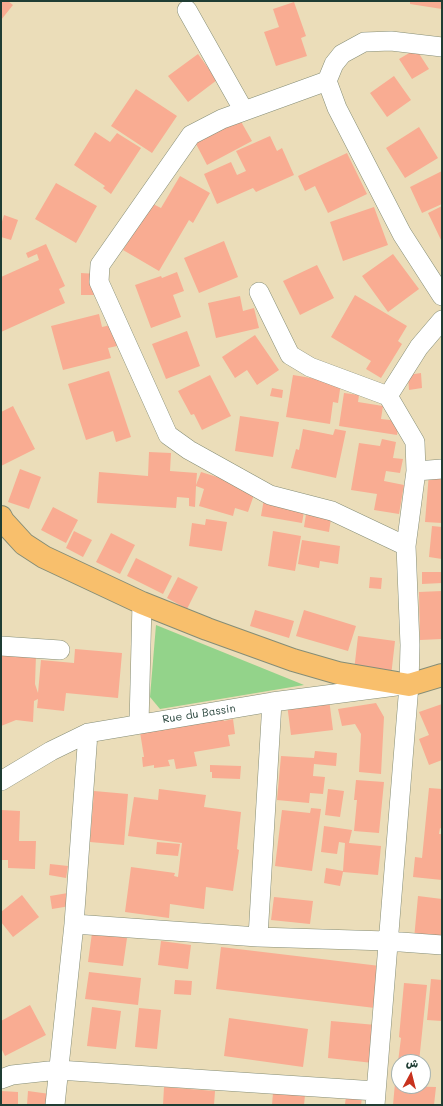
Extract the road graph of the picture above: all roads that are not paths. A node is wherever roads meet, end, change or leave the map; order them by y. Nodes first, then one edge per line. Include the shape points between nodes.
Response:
1 (187, 10) dead end
2 (442, 47) edge
3 (327, 81) junction
4 (244, 111) junction
5 (259, 292) dead end
6 (442, 296) edge
7 (442, 320) edge
8 (388, 396) junction
9 (442, 469) edge
10 (416, 471) junction
11 (1, 517) edge
12 (406, 546) junction
13 (142, 603) junction
14 (1, 646) edge
15 (60, 650) dead end
16 (442, 675) edge
17 (409, 684) junction
18 (272, 702) junction
19 (138, 724) junction
20 (88, 733) junction
21 (1, 780) edge
22 (74, 924) junction
23 (258, 937) junction
24 (387, 941) junction
25 (442, 945) edge
26 (58, 1070) junction
27 (1, 1079) edge
28 (375, 1098) edge
29 (55, 1105) edge

1 - 4 street
2 - 3 street via 390,41 364,42 342,54 334,64
3 - 4 street
3 - 6 street via 336,108 402,234
4 - 12 street via 191,135 100,265 99,282 168,435 189,450 270,495 332,511
5 - 8 street via 290,356 310,367
7 - 8 street via 419,347
8 - 10 street via 415,442
9 - 10 street
10 - 12 street
11 - 13 main road via 24,544 44,557
12 - 17 street
13 - 17 main road via 293,660 338,673
13 - 19 street
14 - 15 street
16 - 17 main road
17 - 18 street, Rue du Bassin
17 - 24 street
18 - 19 street, Rue du Bassin
18 - 23 street
19 - 20 street, Rue du Bassin
20 - 21 street, Rue du Bassin
20 - 22 street
22 - 23 street
22 - 26 street
23 - 24 street
24 - 25 street
24 - 28 street
26 - 27 street via 12,1075
26 - 28 street
26 - 29 street

